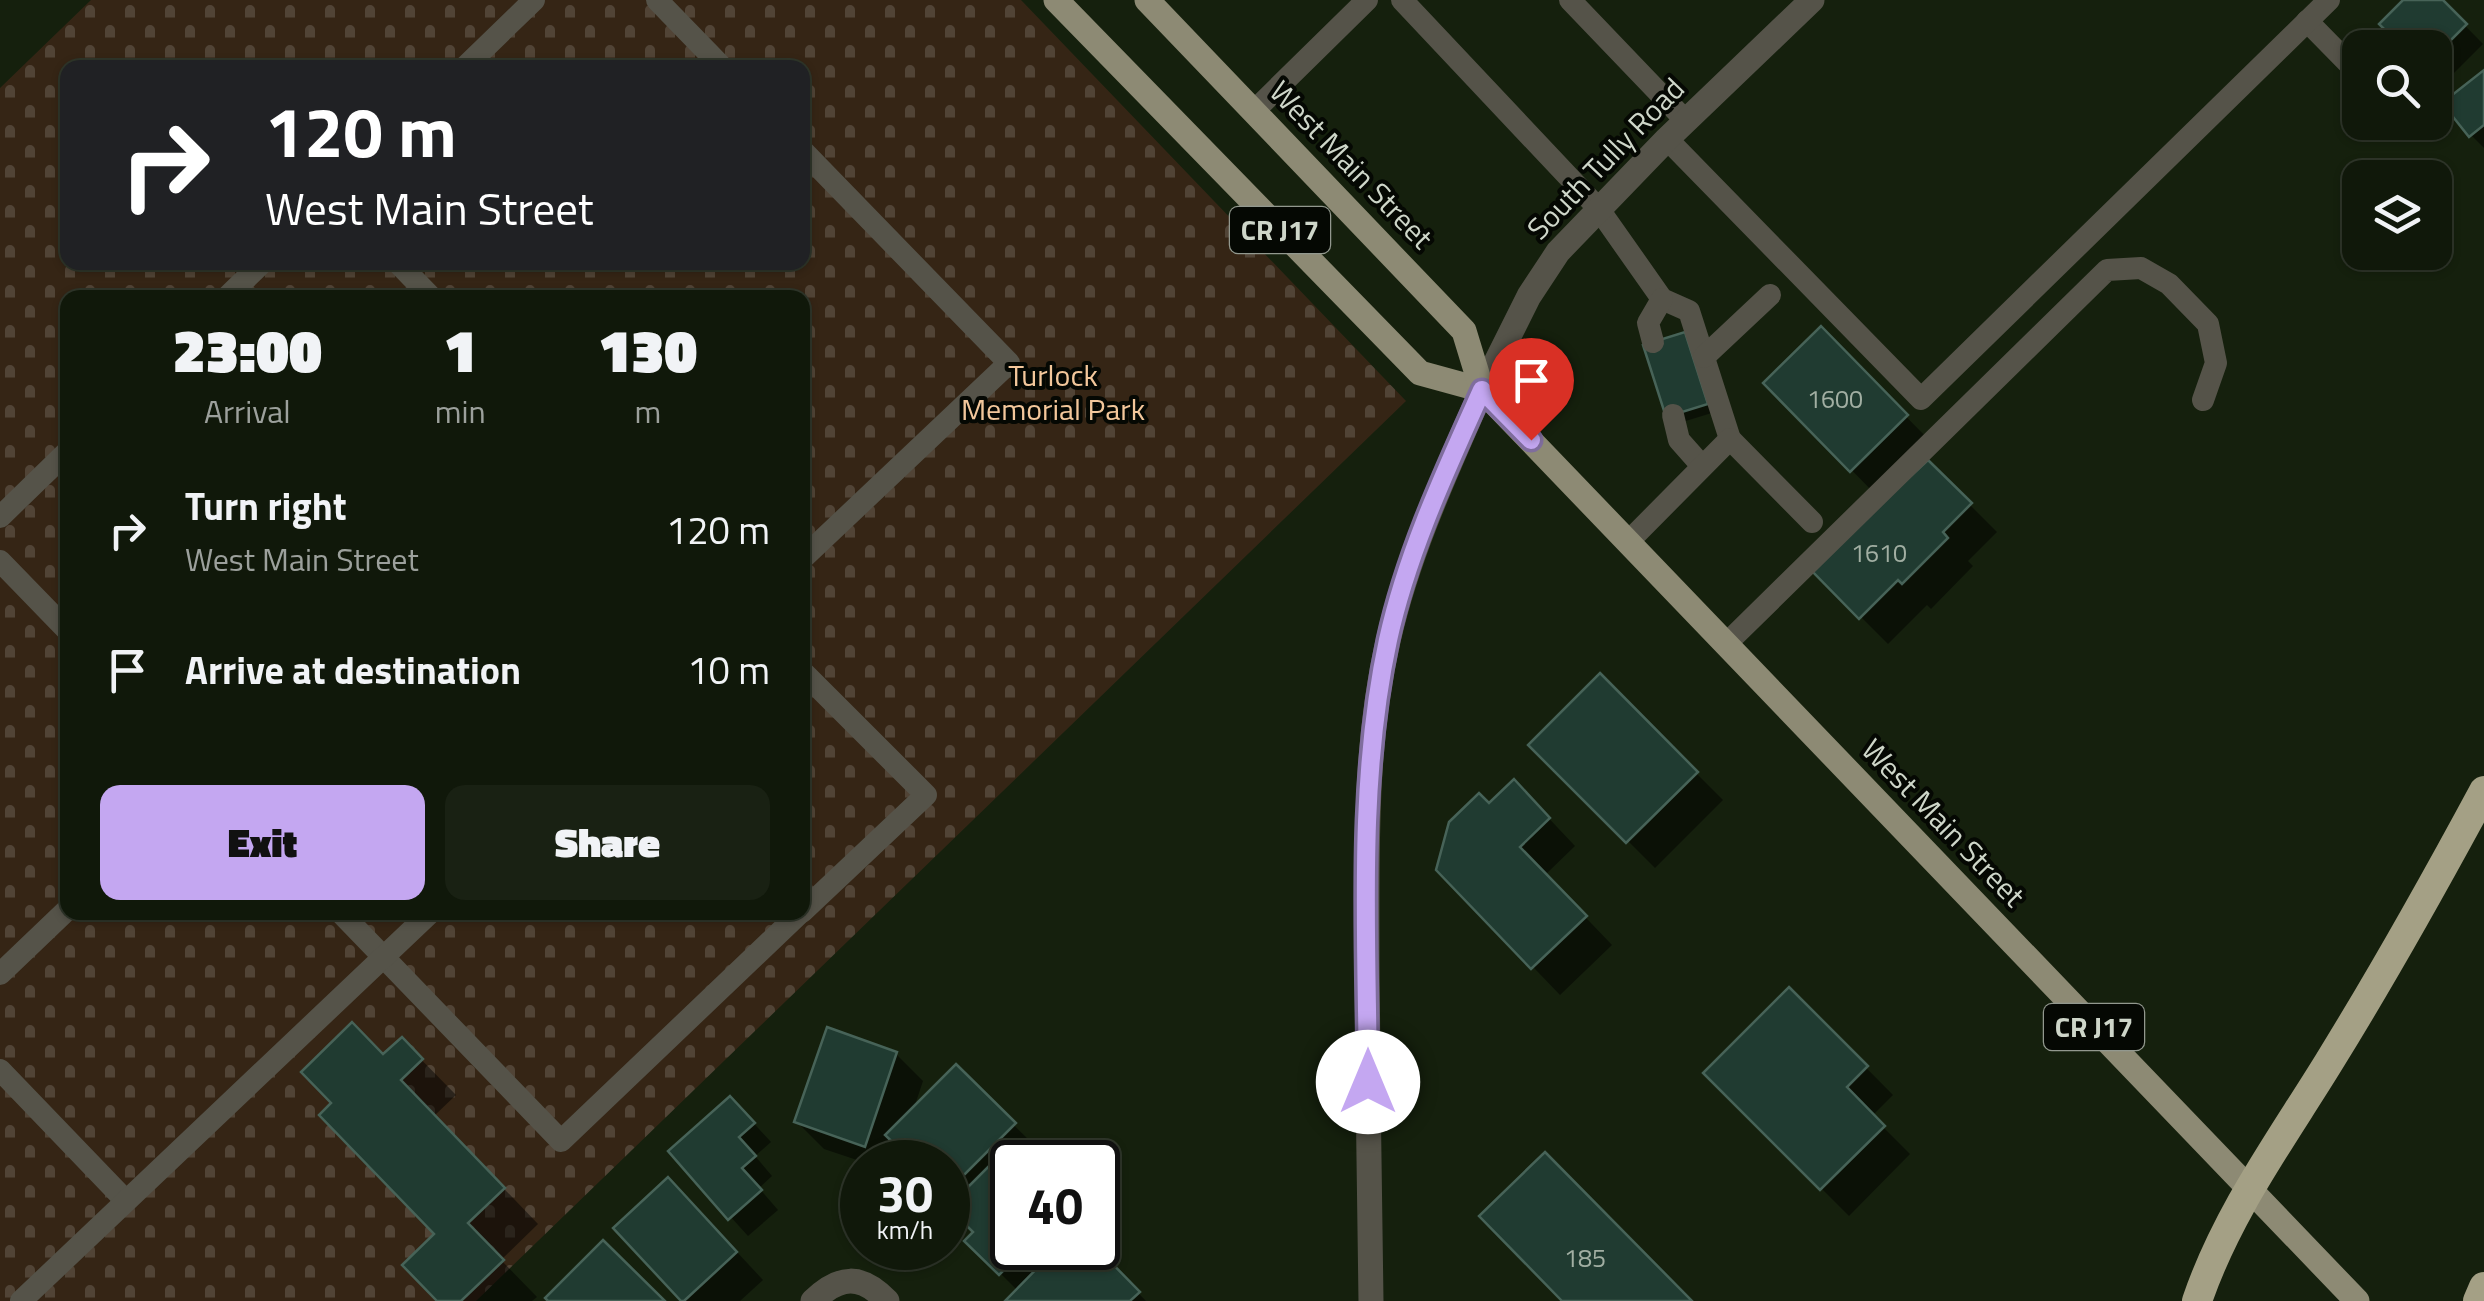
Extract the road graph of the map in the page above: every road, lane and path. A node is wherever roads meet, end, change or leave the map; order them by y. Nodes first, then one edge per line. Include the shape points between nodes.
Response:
1 (534, 0) edge
2 (657, 0) edge
3 (1056, 0) edge
4 (1147, 0) edge
5 (1367, 0) edge
6 (1402, 0) edge
7 (1570, 0) edge
8 (1812, 0) edge
9 (2329, 0) edge
10 (2307, 21) junction
11 (2342, 57) edge
12 (472, 60) edge
13 (715, 60) edge
14 (1254, 110) junction
15 (1686, 121) junction
16 (1667, 139) junction
17 (810, 158) edge
18 (1598, 208) junction
19 (255, 270) edge
20 (405, 270) edge
21 (234, 290) edge
22 (424, 290) edge
23 (1770, 295) dead end
24 (1662, 299) junction
25 (1652, 342) dead end
26 (1704, 357) junction
27 (1482, 390) junction
28 (2204, 400) dead end
29 (1672, 415) dead end
30 (1730, 439) junction
31 (60, 459) edge
32 (1702, 466) junction
33 (0, 517) edge
34 (1812, 522) dead end
35 (1628, 542) junction
36 (810, 551) edge
37 (0, 561) edge
38 (60, 623) edge
39 (1726, 644) junction
40 (810, 679) edge
41 (2484, 790) edge
42 (810, 904) edge
43 (60, 917) edge
44 (348, 920) edge
45 (423, 920) edge
46 (794, 920) edge
47 (384, 957) junction
48 (0, 974) edge
49 (0, 1070) edge
50 (2249, 1188) junction
51 (126, 1202) junction
52 (2484, 1287) edge
53 (22, 1301) edge
54 (813, 1301) edge
55 (887, 1301) edge
56 (1371, 1301) edge
57 (2198, 1301) edge
58 (2357, 1301) edge
59 (2478, 1301) edge

1 - 12 lane
2 - 13 lane
3 - 27 main road, CR J17 via 1420,373
4 - 14 main road, West Main Street / CR J17
5 - 14 lane
6 - 18 lane
7 - 15 lane
8 - 15 street, South Tully Road
9 - 10 lane
10 - 11 lane
10 - 16 lane via 1921,399
14 - 27 main road, West Main Street / CR J17 via 1464,330
15 - 16 street, South Tully Road
16 - 18 street, South Tully Road
17 - 36 lane via 1009,363
18 - 24 lane
18 - 27 street, South Tully Road via 1543,273
19 - 21 lane
20 - 22 lane
23 - 26 lane
24 - 25 lane via 1648,323
24 - 26 lane via 1689,311
26 - 30 lane
27 - 35 main road, West Main Street / CR J17
27 - 56 street, South Tully Road via 1398,602 1374,728 1367,851
28 - 39 lane via 2216,362 2208,324 2169,284 2141,268 2108,270
29 - 32 lane via 1679,440
30 - 32 lane
30 - 34 lane
31 - 33 lane
32 - 35 lane
35 - 39 main road, West Main Street / CR J17
37 - 38 lane
39 - 50 main road, West Main Street / CR J17
40 - 42 lane via 926,795
41 - 50 highway via 2340,1044
43 - 48 lane
44 - 47 lane
45 - 47 lane
46 - 47 lane via 561,1141
47 - 51 lane
49 - 51 lane
50 - 57 highway
50 - 58 main road, West Main Street / CR J17
51 - 53 lane
52 - 59 highway
54 - 55 street via 850,1279

